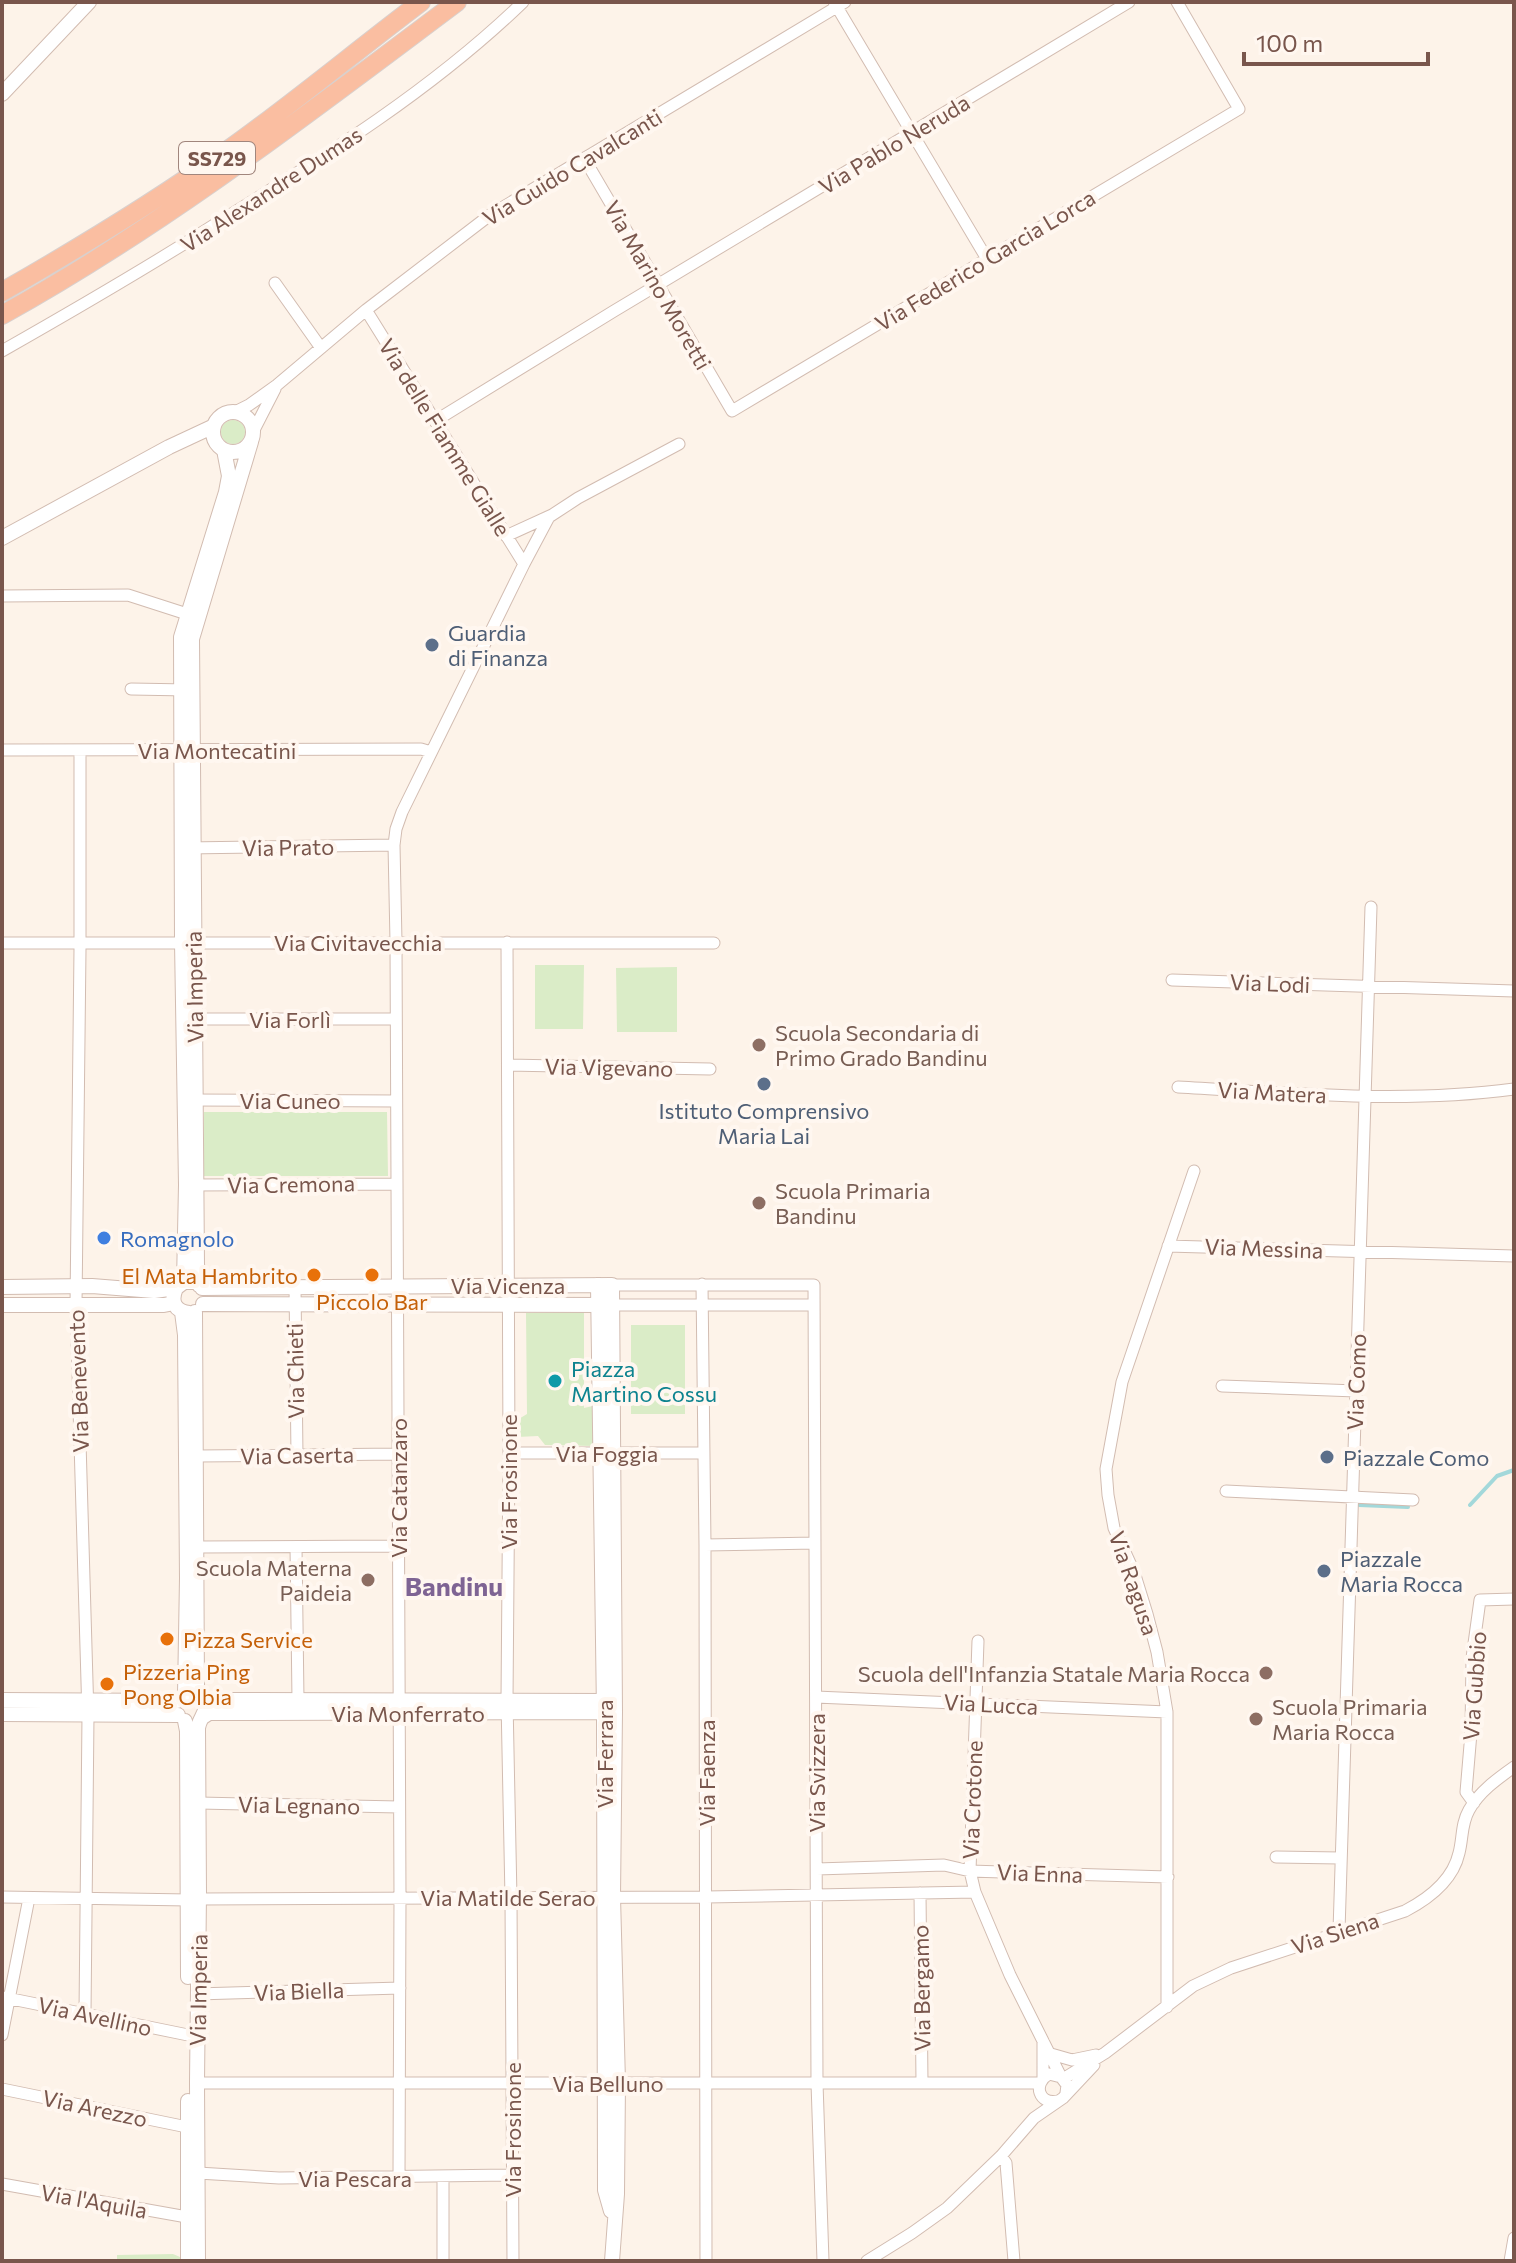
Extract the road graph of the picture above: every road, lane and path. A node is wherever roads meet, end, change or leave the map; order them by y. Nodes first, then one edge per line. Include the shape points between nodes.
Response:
1 (89, 2) edge
2 (420, 2) edge
3 (457, 2) edge
4 (523, 2) edge
5 (1129, 2) edge
6 (1177, 2) edge
7 (839, 4) edge
8 (2, 94) edge
9 (912, 134) junction
10 (584, 158) junction
11 (987, 259) junction
12 (275, 283) dead end
13 (659, 284) junction
14 (2, 292) edge
15 (366, 310) junction
16 (2, 315) edge
17 (321, 348) junction
18 (2, 351) edge
19 (277, 385) junction
20 (732, 411) joint
21 (235, 412) junction
22 (435, 421) junction
23 (214, 426) junction
24 (252, 436) junction
25 (679, 444) dead end
26 (169, 447) junction
27 (221, 448) junction
28 (552, 515) junction
29 (506, 536) junction
30 (2, 538) edge
31 (524, 564) junction
32 (2, 596) edge
33 (187, 614) junction
34 (131, 689) dead end
35 (188, 690) junction
36 (2, 750) edge
37 (80, 750) junction
38 (188, 750) junction
39 (431, 752) junction
40 (394, 845) junction
41 (189, 848) junction
42 (1371, 907) dead end
43 (81, 942) junction
44 (187, 942) junction
45 (396, 942) junction
46 (507, 942) junction
47 (2, 943) edge
48 (714, 943) dead end
49 (1172, 980) dead end
50 (1368, 986) junction
51 (1514, 991) edge
52 (190, 1019) junction
53 (395, 1019) junction
54 (508, 1065) junction
55 (710, 1069) dead end
56 (1178, 1087) dead end
57 (1514, 1089) edge
58 (1365, 1097) junction
59 (190, 1100) junction
60 (396, 1101) junction
61 (1194, 1171) dead end
62 (396, 1184) junction
63 (191, 1185) junction
64 (1168, 1246) junction
65 (1360, 1251) junction
66 (1514, 1256) edge
67 (702, 1284) junction
68 (508, 1285) junction
69 (605, 1285) junction
70 (814, 1285) joint
71 (76, 1286) junction
72 (397, 1286) junction
73 (2, 1287) edge
74 (295, 1287) junction
75 (189, 1297) junction
76 (702, 1304) junction
77 (2, 1305) edge
78 (76, 1305) junction
79 (294, 1305) junction
80 (396, 1305) junction
81 (509, 1305) junction
82 (605, 1305) junction
83 (814, 1305) junction
84 (1222, 1386) dead end
85 (1356, 1391) junction
86 (509, 1453) junction
87 (606, 1453) junction
88 (704, 1453) junction
89 (398, 1454) junction
90 (197, 1456) junction
91 (297, 1456) junction
92 (1226, 1491) dead end
93 (1352, 1497) junction
94 (1413, 1500) dead end
95 (815, 1543) junction
96 (705, 1545) junction
97 (398, 1546) junction
98 (198, 1547) junction
99 (296, 1547) junction
100 (1514, 1599) edge
101 (978, 1641) dead end
102 (816, 1697) junction
103 (2, 1700) edge
104 (298, 1700) junction
105 (976, 1703) junction
106 (88, 1707) junction
107 (398, 1707) junction
108 (507, 1707) junction
109 (610, 1707) junction
110 (191, 1708) junction
111 (1167, 1712) junction
112 (2, 1714) edge
113 (1514, 1767) edge
114 (199, 1803) junction
115 (1474, 1803) junction
116 (399, 1807) junction
117 (1276, 1857) dead end
118 (1340, 1858) junction
119 (817, 1869) junction
120 (970, 1871) junction
121 (1168, 1877) junction
122 (975, 1892) junction
123 (920, 1893) junction
124 (818, 1895) junction
125 (608, 1896) junction
126 (2, 1897) edge
127 (706, 1897) junction
128 (29, 1898) junction
129 (86, 1898) junction
130 (400, 1898) junction
131 (511, 1898) junction
132 (194, 1900) junction
133 (1339, 1931) junction
134 (400, 1988) junction
135 (197, 1994) junction
136 (6, 1998) edge
137 (1167, 2007) junction
138 (85, 2013) junction
139 (2, 2035) edge
140 (188, 2035) junction
141 (1043, 2040) junction
142 (1105, 2053) junction
143 (1051, 2054) junction
144 (1062, 2078) junction
145 (612, 2082) junction
146 (706, 2082) junction
147 (922, 2082) junction
148 (197, 2083) junction
149 (511, 2083) junction
150 (817, 2083) junction
151 (400, 2084) junction
152 (1040, 2087) junction
153 (2, 2089) edge
154 (1063, 2097) junction
155 (187, 2127) junction
156 (1019, 2135) junction
157 (1001, 2156) junction
158 (198, 2173) junction
159 (512, 2175) junction
160 (443, 2177) junction
161 (399, 2178) junction
162 (2, 2184) edge
163 (187, 2217) junction
164 (1514, 2238) edge
165 (188, 2261) edge
166 (198, 2261) edge
167 (443, 2261) edge
168 (513, 2261) edge
169 (612, 2261) edge
170 (706, 2261) edge
171 (823, 2261) edge
172 (867, 2261) edge
173 (1014, 2261) edge
174 (1510, 2261) edge

1 - 8 street
2 - 14 highway, SS729 via 231,148
3 - 16 highway, SS729 via 97,261
4 - 18 street, Via Alexandre Dumas via 432,80 293,178
5 - 9 street, Via Pablo Neruda
6 - 11 street, Via Federico Garcia Lorca via 1239,109
7 - 9 street
7 - 10 street, Via Guido Cavalcanti
9 - 11 street
9 - 13 street, Via Pablo Neruda
10 - 13 street, Via Marino Moretti
10 - 15 street, Via Guido Cavalcanti via 490,215
11 - 20 street, Via Federico Garcia Lorca
12 - 17 street
13 - 20 street, Via Marino Moretti
13 - 22 street, Via Pablo Neruda
15 - 17 street, Via Guido Cavalcanti
15 - 22 street, Via delle Fiamme Gialle
17 - 19 street, Via Guido Cavalcanti
19 - 21 street, Via Guido Cavalcanti
19 - 24 street, Via Guido Cavalcanti
21 - 23 street via 222,415
21 - 24 street via 249,420
22 - 29 street, Via delle Fiamme Gialle
23 - 26 street
23 - 27 street via 214,440
24 - 27 street via 242,450
24 - 35 street, Via Imperia via 192,639
25 - 28 street
26 - 27 street via 206,440
26 - 30 street
27 - 33 street, Via Imperia via 229,476 226,492
28 - 29 street
28 - 31 street, Via Catanzaro
29 - 31 street, Via delle Fiamme Gialle
31 - 39 street, Via Catanzaro
32 - 33 street via 128,595
33 - 35 street, Via Imperia via 181,637
34 - 35 street
35 - 38 street, Via Imperia
36 - 37 street, Via Montecatini
37 - 38 street, Via Montecatini
37 - 43 street, Via Benevento
38 - 39 street, Via Montecatini
38 - 41 street, Via Imperia
39 - 40 street, Via Catanzaro via 402,812
40 - 41 street, Via Prato
40 - 45 street, Via Catanzaro
41 - 44 street, Via Imperia
42 - 50 street, Via Como
43 - 44 street, Via Civitavecchia
43 - 47 street, Via Civitavecchia
43 - 71 street, Via Benevento
44 - 45 street, Via Civitavecchia
44 - 52 street, Via Imperia
45 - 46 street, Via Civitavecchia
45 - 53 street, Via Catanzaro
46 - 48 street, Via Civitavecchia
46 - 54 street, Via Frosinone
49 - 50 street, Via Lodi
50 - 51 street, Via Lodi
50 - 58 street, Via Como
52 - 53 street, Via Forlì
52 - 59 street, Via Imperia
53 - 60 street, Via Catanzaro
54 - 55 street, Via Vigevano
54 - 68 street, Via Frosinone
56 - 58 street, Via Matera
57 - 58 street, Via Matera
58 - 65 street, Via Como
59 - 60 street, Via Cuneo
59 - 63 street, Via Imperia
60 - 62 street, Via Catanzaro
61 - 64 street, Via Ragusa
62 - 63 street, Via Cremona
62 - 72 street, Via Catanzaro
63 - 75 street, Via Imperia
64 - 65 street, Via Messina
64 - 111 street, Via Ragusa via 1122,1382 1106,1469 1114,1528 1147,1614
65 - 66 street, Via Messina
65 - 85 street, Via Como
67 - 69 street, Via Vicenza
67 - 70 street, Via Vicenza
67 - 76 street, Via Faenza
68 - 69 street, Via Vicenza
68 - 72 street, Via Vicenza
68 - 81 street, Via Frosinone
69 - 82 street, Via Ferrara
70 - 83 street, Via Svizzera
71 - 73 street, Via Vicenza
71 - 75 street, Via Vicenza
71 - 78 street, Via Benevento
72 - 74 street, Via Vicenza
72 - 80 street, Via Catanzaro
74 - 75 street, Via Vicenza
74 - 79 street, Via Chieti
75 - 78 street, Via Vicenza via 164,1305
75 - 79 street, Via Vicenza
75 - 90 street, Via Imperia
75 - 110 street, Via Imperia via 185,1335
76 - 82 street, Via Vicenza
76 - 83 street, Via Vicenza
76 - 88 street, Via Faenza
77 - 78 street, Via Vicenza
78 - 106 street, Via Benevento
79 - 80 street, Via Vicenza
79 - 91 street, Via Chieti
80 - 81 street, Via Vicenza
80 - 89 street, Via Catanzaro
81 - 82 street, Via Vicenza
81 - 86 street, Via Frosinone
82 - 87 street, Via Ferrara
83 - 95 street, Via Svizzera
84 - 85 street
85 - 93 street, Via Como
86 - 87 street, Via Foggia
86 - 108 street, Via Frosinone
87 - 88 street, Via Foggia
87 - 109 street, Via Ferrara
88 - 96 street, Via Faenza
89 - 91 street, Via Caserta
89 - 97 street, Via Catanzaro
90 - 91 street, Via Caserta
90 - 98 street, Via Imperia
92 - 93 street
93 - 94 street
93 - 118 street, Via Como
95 - 96 street
95 - 102 street, Via Svizzera
96 - 127 street, Via Faenza
97 - 99 street
97 - 107 street, Via Catanzaro
98 - 99 street
98 - 110 street, Via Imperia via 197,1691
99 - 104 street
100 - 115 street, Via Gubbio via 1480,1600 1466,1792
101 - 105 street, Via Crotone
102 - 105 street, Via Lucca
102 - 119 street, Via Svizzera
103 - 106 street, Via Monferrato
104 - 107 street, Via Monferrato
104 - 110 street, Via Monferrato
105 - 111 street, Via Lucca
105 - 120 street, Via Crotone
106 - 110 street, Via Monferrato
106 - 112 street, Via Monferrato
106 - 129 street, Via Benevento
107 - 108 street, Via Monferrato
107 - 110 street, Via Monferrato via 209,1713
107 - 116 street, Via Catanzaro
108 - 109 street, Via Monferrato
108 - 131 street, Via Frosinone
109 - 125 street, Via Ferrara
110 - 114 street, Via Imperia
110 - 132 street, Via Imperia via 187,1731
111 - 121 street, Via Ragusa
113 - 115 street, Via Siena
114 - 116 street, Via Legnano
114 - 132 street, Via Imperia
115 - 133 street, Via Siena via 1463,1822 1459,1855 1434,1892 1405,1911
116 - 130 street, Via Catanzaro
117 - 118 street
118 - 133 street, Via Como
119 - 120 street, Via Enna via 944,1865
119 - 124 street, Via Svizzera
120 - 121 street, Via Enna
120 - 122 street, Via Crotone
121 - 137 street, Via Ragusa
122 - 123 street, Via Enna
122 - 141 street, Via Crotone
123 - 124 street, Via Enna
123 - 147 street, Via Bergamo
124 - 127 street, Via Matilde Serao
124 - 150 street, Via Svizzera
125 - 127 street, Via Matilde Serao
125 - 131 street, Via Matilde Serao
125 - 145 street, Via Ferrara
126 - 128 street, Via Matilde Serao
127 - 146 street, Via Faenza
128 - 129 street, Via Matilde Serao
128 - 136 street
129 - 132 street, Via Matilde Serao
129 - 138 street, Via Benevento
130 - 131 street, Via Matilde Serao
130 - 132 street, Via Matilde Serao
130 - 134 street, Via Catanzaro
131 - 149 street, Via Frosinone
132 - 135 street, Via Imperia
132 - 140 street, Via Imperia
133 - 137 street, Via Siena via 1231,1968 1193,1986
134 - 135 street, Via Biella
134 - 151 street, Via Catanzaro
135 - 148 street, Via Imperia
136 - 138 street, Via Avellino
136 - 139 street
137 - 142 street, Via Siena
138 - 140 street, Via Avellino
140 - 155 street, Via Imperia
141 - 143 street, Via Crotone
141 - 152 street, Via Crotone
142 - 143 street via 1072,2060
142 - 144 street, Via Siena
142 - 154 street, Via Siena
143 - 144 street, Via Crotone
144 - 152 street via 1051,2074
144 - 154 street via 1067,2085
145 - 146 street, Via Belluno
145 - 149 street, Via Belluno
145 - 169 street, Via Ferrara via 605,2190 614,2222
146 - 150 street, Via Belluno
146 - 170 street, Via Faenza
147 - 150 street, Via Belluno
147 - 152 street, Via Belluno via 1019,2082
148 - 151 street, Via Belluno
148 - 158 street, Via Imperia
149 - 151 street, Via Belluno
149 - 159 street, Via Frosinone
150 - 171 street, Via Svizzera
151 - 161 street, Via Catanzaro
152 - 154 street via 1048,2102
152 - 156 street, Via Siena
153 - 155 street, Via Arezzo
154 - 156 street, Via Siena
155 - 163 street, Via Imperia
156 - 157 street, Via Siena
157 - 172 street, Via Siena via 947,2208
157 - 173 street via 1006,2163
158 - 161 street, Via Pescara
158 - 166 street, Via Imperia
159 - 160 street, Via Pescara
159 - 168 street, Via Frosinone
160 - 161 street, Via Pescara
160 - 167 street
162 - 163 street, Via l'Aquila
163 - 165 street, Via Imperia
164 - 174 street

